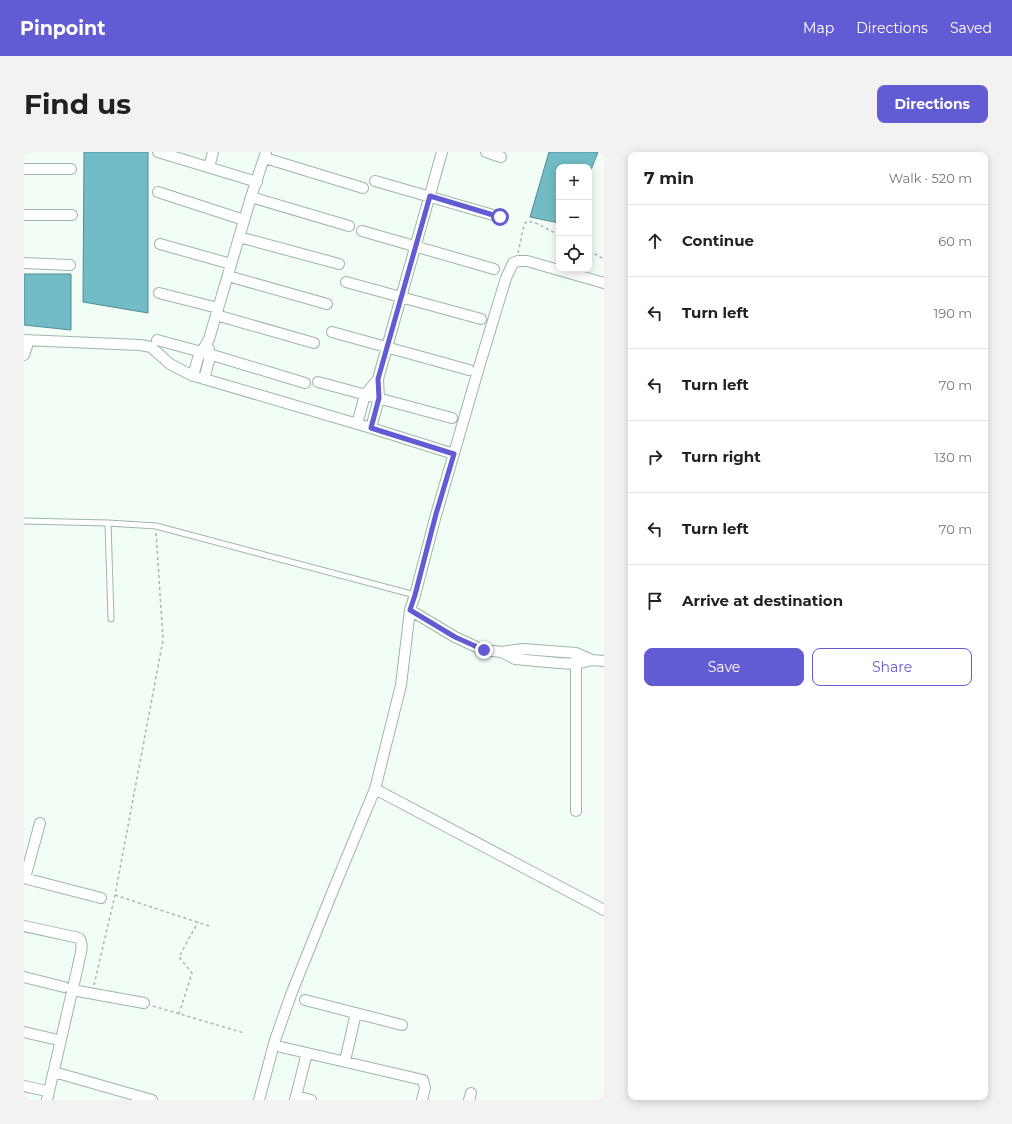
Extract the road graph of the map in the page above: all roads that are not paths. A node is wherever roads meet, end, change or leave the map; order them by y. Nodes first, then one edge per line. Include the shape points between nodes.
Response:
1 (158, 152) edge
2 (213, 152) edge
3 (442, 152) edge
4 (486, 152) edge
5 (171, 154) edge
6 (266, 155) edge
7 (501, 157) dead end
8 (209, 167) junction
9 (24, 169) edge
10 (71, 169) dead end
11 (376, 181) dead end
12 (257, 182) junction
13 (363, 188) dead end
14 (158, 192) dead end
15 (430, 196) junction
16 (252, 197) junction
17 (24, 215) edge
18 (72, 215) dead end
19 (500, 217) dead end
20 (244, 220) junction
21 (349, 226) dead end
22 (362, 231) dead end
23 (239, 238) junction
24 (160, 244) dead end
25 (416, 247) junction
26 (24, 263) edge
27 (231, 264) junction
28 (339, 264) dead end
29 (70, 265) dead end
30 (494, 270) dead end
31 (228, 276) junction
32 (346, 282) dead end
33 (604, 283) edge
34 (159, 293) dead end
35 (402, 298) junction
36 (327, 304) dead end
37 (217, 312) junction
38 (481, 319) dead end
39 (332, 332) dead end
40 (26, 340) edge
41 (157, 340) dead end
42 (314, 343) dead end
43 (388, 349) junction
44 (205, 353) junction
45 (24, 355) edge
46 (469, 370) dead end
47 (194, 376) junction
48 (204, 379) junction
49 (378, 379) junction
50 (318, 382) dead end
51 (305, 384) dead end
52 (366, 395) junction
53 (379, 398) junction
54 (452, 418) dead end
55 (357, 424) junction
56 (371, 428) junction
57 (454, 454) junction
58 (24, 520) edge
59 (108, 524) junction
60 (415, 595) junction
61 (410, 610) junction
62 (111, 619) dead end
63 (502, 652) junction
64 (576, 653) junction
65 (592, 660) junction
66 (604, 660) edge
67 (576, 664) junction
68 (375, 789) junction
69 (576, 811) dead end
70 (40, 823) dead end
71 (25, 878) edge
72 (101, 898) dead end
73 (604, 910) edge
74 (24, 926) edge
75 (24, 978) edge
76 (68, 989) junction
77 (305, 1000) dead end
78 (144, 1004) road end
79 (356, 1013) junction
80 (402, 1024) dead end
81 (24, 1032) edge
82 (54, 1039) dead end
83 (281, 1047) dead end
84 (307, 1053) junction
85 (345, 1061) junction
86 (54, 1072) junction
87 (24, 1086) edge
88 (42, 1090) dead end
89 (295, 1098) edge
90 (47, 1100) edge
91 (152, 1100) edge
92 (259, 1100) edge
93 (311, 1100) edge
94 (422, 1100) edge

1 - 5 street
2 - 8 street
3 - 15 street
4 - 7 street
5 - 8 street
6 - 12 street
6 - 13 street
8 - 12 street
9 - 10 street
11 - 15 street
12 - 16 street
14 - 20 street
15 - 19 street
15 - 25 street
16 - 20 street
16 - 21 street
17 - 18 street
20 - 23 street
22 - 25 street
23 - 27 street
23 - 28 street
24 - 27 street
25 - 30 street
25 - 35 street
26 - 29 street
27 - 31 street
31 - 36 street
31 - 37 street
32 - 35 street
33 - 57 street via 537,263 513,263 504,285
34 - 37 street
35 - 38 street
35 - 43 street
37 - 42 street
37 - 44 street
39 - 43 street
40 - 45 street
40 - 47 street via 151,347 170,364
41 - 44 street
43 - 46 street
43 - 49 street
44 - 47 street
44 - 48 street
44 - 51 street
47 - 48 street
48 - 55 street
49 - 52 street
49 - 53 street
50 - 52 street
52 - 53 street
52 - 55 street
53 - 54 street
53 - 56 street
55 - 56 street
56 - 57 street
57 - 60 street
58 - 59 lane
59 - 60 lane via 156,526
59 - 62 lane
60 - 61 street
61 - 63 street via 455,637 484,650
61 - 68 street via 401,685
63 - 64 street via 523,649
63 - 67 street via 515,659
64 - 65 street
64 - 67 street
65 - 66 street
65 - 67 street
67 - 69 street
68 - 73 street
68 - 92 street via 292,992 275,1040
70 - 71 street
71 - 72 street
74 - 76 street via 79,938 82,941
75 - 76 street
76 - 78 street
76 - 86 street
77 - 79 street
79 - 80 street
79 - 85 street
81 - 82 street
83 - 84 street
84 - 85 street
84 - 89 street
85 - 94 street via 423,1080 425,1088
86 - 90 street
86 - 91 street
87 - 88 street
89 - 93 street

